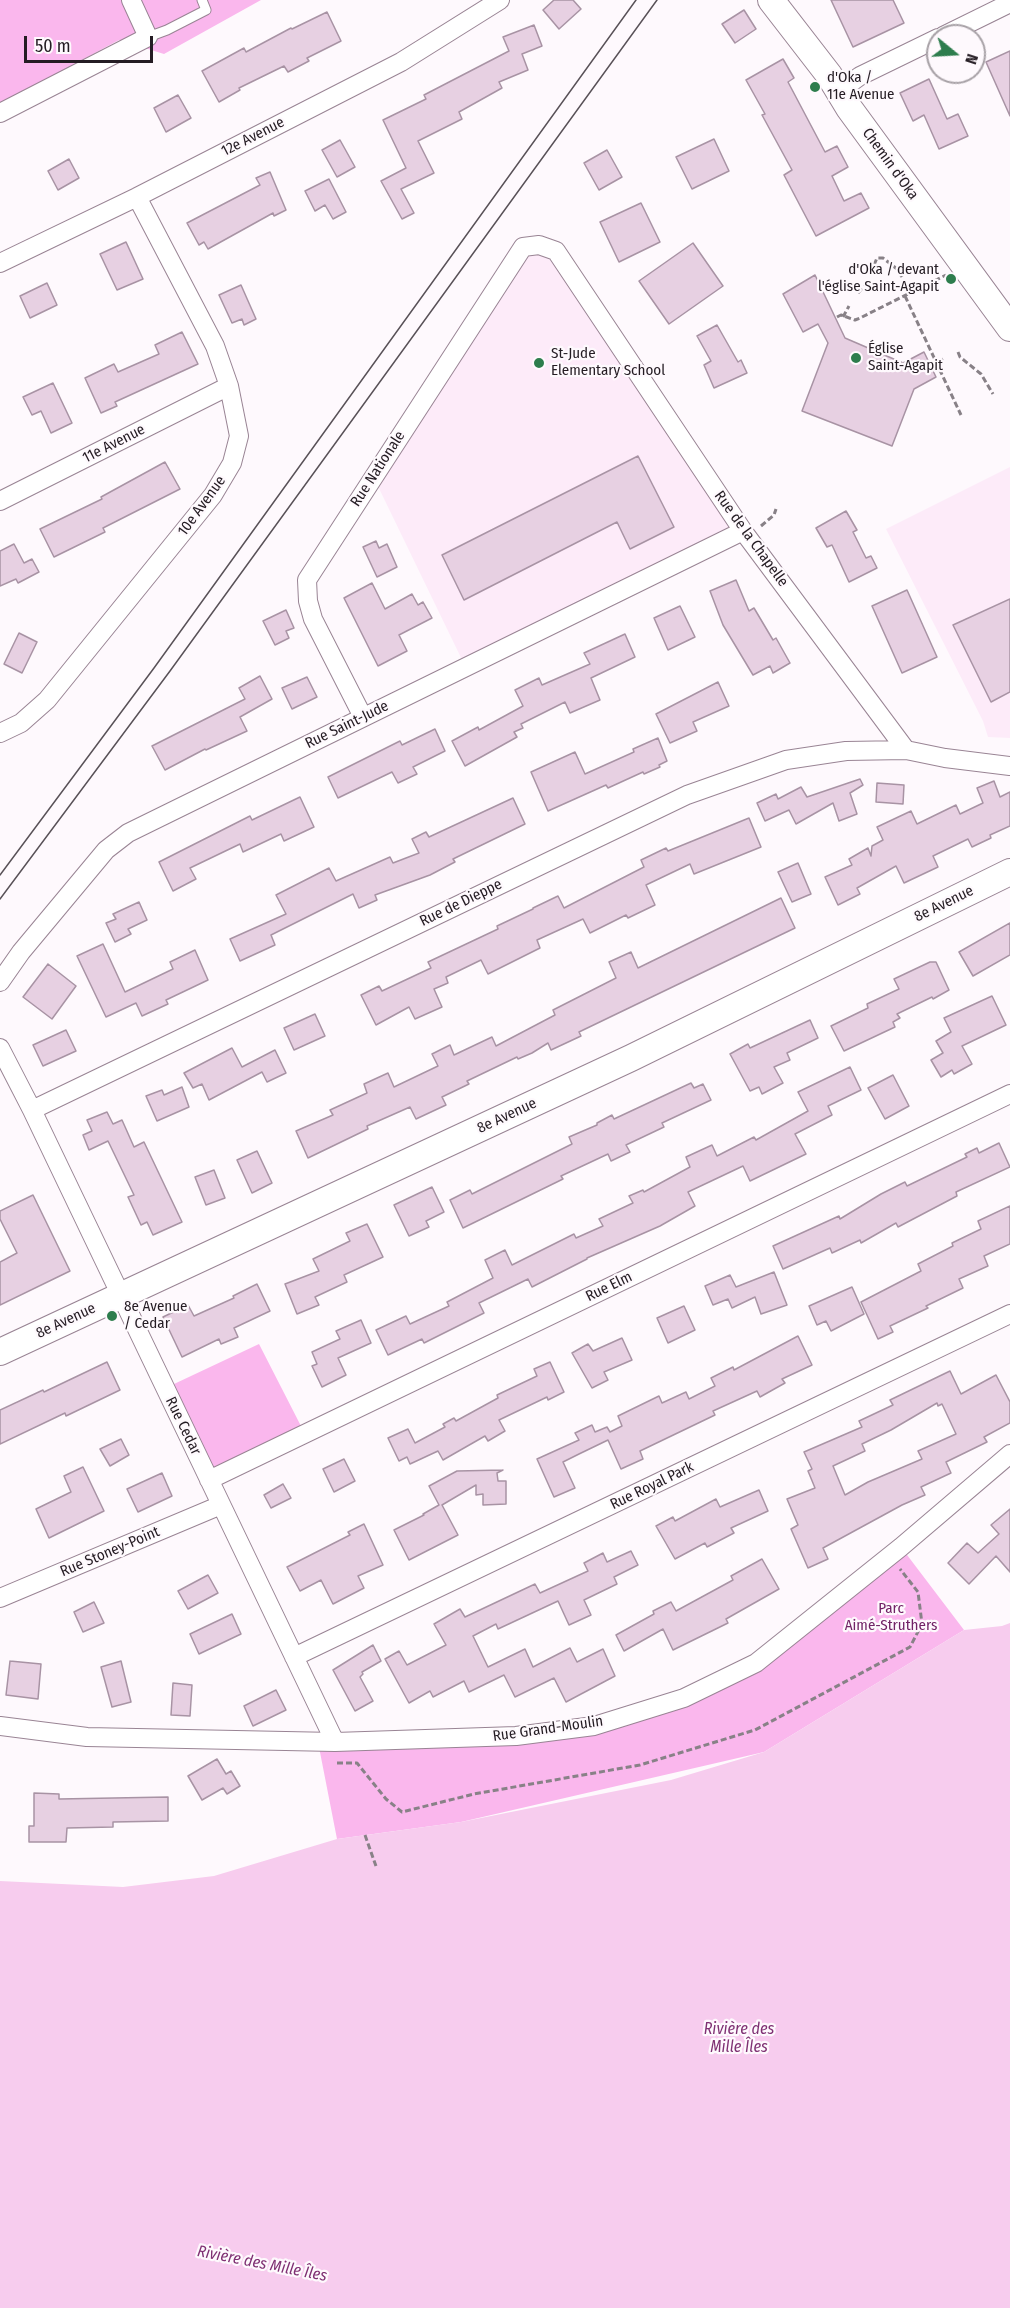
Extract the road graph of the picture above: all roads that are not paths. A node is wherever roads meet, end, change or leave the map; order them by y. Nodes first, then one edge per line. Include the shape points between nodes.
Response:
1 (131, 0) edge
2 (202, 0) edge
3 (500, 0) edge
4 (771, 0) edge
5 (1010, 3) edge
6 (967, 24) edge
7 (148, 37) junction
8 (926, 44) edge
9 (838, 92) junction
10 (0, 113) edge
11 (137, 197) junction
12 (539, 245) joint
13 (0, 263) edge
14 (1010, 328) edge
15 (229, 386) junction
16 (0, 501) edge
17 (750, 530) junction
18 (363, 717) junction
19 (0, 733) edge
20 (906, 750) junction
21 (1010, 766) edge
22 (1010, 872) edge
23 (0, 982) edge
24 (0, 1048) edge
25 (1010, 1094) edge
26 (32, 1110) junction
27 (120, 1295) junction
28 (1010, 1314) edge
29 (0, 1352) edge
30 (1010, 1454) edge
31 (209, 1480) junction
32 (221, 1505) junction
33 (0, 1599) edge
34 (294, 1657) junction
35 (0, 1726) edge
36 (334, 1742) junction

1 - 7 street
2 - 7 lane via 206,10
3 - 11 street, 12e Avenue via 401,62
4 - 9 street, Chemin d'Oka
5 - 6 street
7 - 10 street
8 - 9 street via 860,76
9 - 14 street, Chemin d'Oka
11 - 13 street, 12e Avenue
11 - 15 street, 10e Avenue via 215,346
12 - 17 street, Rue de la Chapelle via 556,250
12 - 18 street, Rue Nationale via 523,247 307,580 313,619
15 - 16 street, 11e Avenue
15 - 19 street, 10e Avenue via 239,436 232,463 213,495 47,700 21,723
17 - 18 street, Rue Saint-Jude
17 - 20 street, Rue de la Chapelle
18 - 23 street, Rue Saint-Jude via 128,833 106,850
20 - 21 street
20 - 26 street, Rue de Dieppe via 846,751 786,760 687,795
22 - 27 street, 8e Avenue via 631,1058
24 - 26 street
25 - 31 street, Rue Elm
26 - 27 street, Rue Cedar
27 - 29 street, 8e Avenue
27 - 31 street, Rue Cedar
28 - 34 street, Rue Royal Park
30 - 36 street, Rue Grand-Moulin via 756,1663 684,1698 594,1726 516,1736
31 - 32 street, Rue Cedar
32 - 33 street, Rue Stoney-Point
32 - 34 street, Rue Cedar
34 - 36 street, Rue Cedar
35 - 36 street, Rue Grand-Moulin via 87,1737

